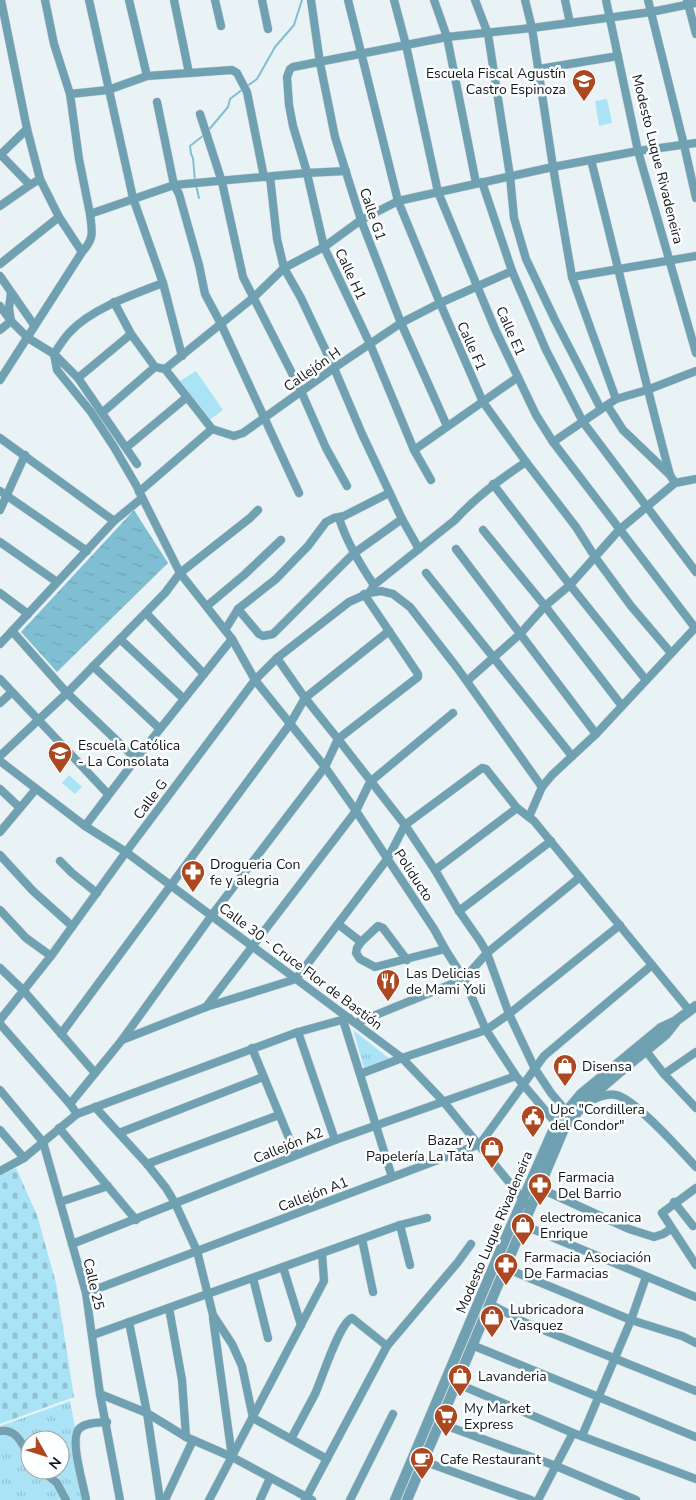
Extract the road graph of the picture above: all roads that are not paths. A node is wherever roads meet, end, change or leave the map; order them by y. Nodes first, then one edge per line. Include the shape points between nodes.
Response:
1 (1, 0) edge
2 (45, 0) edge
3 (89, 0) edge
4 (129, 0) edge
5 (174, 0) edge
6 (215, 0) edge
7 (262, 0) edge
8 (311, 0) edge
9 (348, 0) edge
10 (394, 0) edge
11 (434, 0) edge
12 (474, 0) edge
13 (525, 0) edge
14 (565, 0) edge
15 (606, 0) edge
16 (648, 0) edge
17 (691, 3) edge
18 (651, 12) junction
19 (610, 17) junction
20 (570, 23) junction
21 (220, 26) dead end
22 (532, 28) junction
23 (268, 29) dead end
24 (488, 34) junction
25 (696, 34) edge
26 (447, 38) junction
27 (406, 45) junction
28 (363, 54) junction
29 (618, 56) junction
30 (320, 63) junction
31 (539, 69) junction
32 (189, 74) junction
33 (147, 76) junction
34 (108, 90) junction
35 (70, 94) junction
36 (157, 102) dead end
37 (200, 114) dead end
38 (27, 129) junction
39 (696, 143) edge
40 (684, 144) junction
41 (638, 151) junction
42 (0, 154) edge
43 (591, 160) junction
44 (553, 167) junction
45 (346, 171) junction
46 (307, 173) junction
47 (510, 176) junction
48 (267, 177) junction
49 (40, 179) junction
50 (222, 182) junction
51 (479, 182) junction
52 (30, 185) junction
53 (174, 185) junction
54 (438, 192) junction
55 (133, 198) junction
56 (696, 198) edge
57 (398, 201) junction
58 (0, 206) edge
59 (90, 214) junction
60 (59, 217) junction
61 (361, 220) junction
62 (324, 247) junction
63 (82, 252) junction
64 (696, 256) edge
65 (669, 260) junction
66 (0, 264) edge
67 (284, 268) junction
68 (619, 269) junction
69 (512, 270) junction
70 (0, 276) edge
71 (572, 277) junction
72 (163, 283) junction
73 (477, 286) junction
74 (11, 293) junction
75 (254, 297) junction
76 (114, 302) junction
77 (440, 302) junction
78 (0, 306) edge
79 (11, 321) junction
80 (401, 323) junction
81 (222, 324) junction
82 (34, 325) junction
83 (0, 330) edge
84 (131, 334) junction
85 (28, 338) junction
86 (370, 344) junction
87 (696, 353) edge
88 (54, 354) junction
89 (182, 356) junction
90 (155, 368) junction
91 (334, 368) junction
92 (165, 369) junction
93 (696, 371) edge
94 (518, 377) junction
95 (1, 378) edge
96 (78, 378) junction
97 (647, 390) junction
98 (301, 391) junction
99 (188, 397) junction
100 (616, 399) junction
101 (483, 402) junction
102 (604, 407) junction
103 (103, 412) junction
104 (264, 417) junction
105 (583, 422) junction
106 (447, 426) junction
107 (212, 429) junction
108 (0, 438) edge
109 (553, 442) junction
110 (127, 447) junction
111 (414, 450) junction
112 (25, 456) junction
113 (526, 462) junction
114 (138, 464) dead end
115 (670, 475) junction
116 (696, 479) edge
117 (432, 480) dead end
118 (675, 483) junction
119 (493, 484) junction
120 (346, 486) dead end
121 (3, 493) edge
122 (299, 493) dead end
123 (389, 493) junction
124 (141, 495) junction
125 (646, 508) junction
126 (0, 510) edge
127 (258, 510) dead end
128 (339, 518) junction
129 (402, 519) junction
130 (114, 522) junction
131 (484, 530) dead end
132 (619, 530) junction
133 (280, 540) dead end
134 (0, 542) edge
135 (419, 549) junction
136 (456, 550) dead end
137 (86, 551) junction
138 (353, 554) junction
139 (595, 557) junction
140 (426, 572) dead end
141 (696, 572) edge
142 (180, 573) junction
143 (58, 582) junction
144 (374, 585) junction
145 (570, 585) junction
146 (0, 593) edge
147 (366, 593) junction
148 (207, 606) junction
149 (545, 606) junction
150 (238, 609) junction
151 (146, 613) junction
152 (28, 614) junction
153 (695, 628) edge
154 (226, 630) junction
155 (12, 631) junction
156 (389, 631) junction
157 (520, 634) junction
158 (120, 639) junction
159 (232, 639) junction
160 (0, 644) edge
161 (671, 653) junction
162 (494, 657) junction
163 (277, 658) junction
164 (93, 666) junction
165 (204, 674) junction
166 (0, 680) edge
167 (255, 680) junction
168 (646, 680) junction
169 (467, 681) junction
170 (12, 692) junction
171 (67, 693) junction
172 (184, 698) junction
173 (306, 698) junction
174 (0, 703) edge
175 (622, 706) junction
176 (453, 714) dead end
177 (38, 720) junction
178 (290, 724) junction
179 (160, 729) junction
180 (596, 734) junction
181 (338, 739) junction
182 (0, 756) edge
183 (572, 756) junction
184 (136, 759) junction
185 (0, 761) edge
186 (325, 767) junction
187 (370, 782) junction
188 (542, 787) junction
189 (0, 789) edge
190 (36, 789) junction
191 (108, 794) junction
192 (20, 808) junction
193 (516, 808) junction
194 (356, 811) junction
195 (529, 817) junction
196 (85, 826) junction
197 (405, 826) junction
198 (0, 832) edge
199 (551, 841) junction
200 (126, 852) junction
201 (0, 855) edge
202 (388, 858) junction
203 (60, 861) dead end
204 (435, 870) junction
205 (580, 876) junction
206 (170, 884) junction
207 (96, 893) junction
208 (0, 910) edge
209 (459, 911) junction
210 (212, 915) junction
211 (338, 924) junction
212 (620, 925) junction
213 (72, 926) junction
214 (361, 942) junction
215 (254, 946) junction
216 (445, 949) junction
217 (487, 953) junction
218 (50, 956) junction
219 (407, 960) junction
220 (652, 965) junction
221 (0, 968) edge
222 (296, 979) junction
223 (464, 979) junction
224 (24, 991) junction
225 (206, 1007) junction
226 (692, 1008) edge
227 (509, 1014) junction
228 (677, 1020) junction
229 (349, 1021) junction
230 (0, 1022) edge
231 (486, 1030) junction
232 (298, 1032) junction
233 (61, 1034) junction
234 (122, 1040) junction
235 (252, 1048) junction
236 (646, 1051) junction
237 (696, 1052) edge
238 (402, 1058) junction
239 (535, 1069) junction
240 (95, 1073) junction
241 (360, 1074) junction
242 (664, 1074) junction
243 (516, 1076) junction
244 (263, 1077) junction
245 (523, 1084) junction
246 (0, 1090) edge
247 (443, 1101) junction
248 (585, 1103) junction
249 (70, 1104) junction
250 (94, 1107) junction
251 (696, 1108) edge
252 (566, 1111) junction
253 (76, 1114) junction
254 (279, 1115) junction
255 (376, 1125) junction
256 (59, 1128) junction
257 (559, 1128) junction
258 (0, 1130) edge
259 (119, 1133) junction
260 (335, 1140) junction
261 (43, 1142) junction
262 (480, 1144) junction
263 (296, 1155) junction
264 (24, 1158) junction
265 (147, 1164) junction
266 (696, 1166) edge
267 (0, 1172) edge
268 (392, 1177) junction
269 (108, 1186) junction
270 (538, 1188) junction
271 (696, 1188) edge
272 (523, 1200) junction
273 (60, 1202) junction
274 (674, 1202) junction
275 (175, 1203) junction
276 (530, 1208) junction
277 (427, 1218) dead end
278 (136, 1220) junction
279 (400, 1225) junction
280 (523, 1225) junction
281 (693, 1226) dead end
282 (671, 1229) junction
283 (362, 1239) junction
284 (72, 1244) junction
285 (471, 1244) dead end
286 (501, 1249) junction
287 (197, 1251) junction
288 (322, 1253) junction
289 (510, 1256) junction
290 (410, 1265) dead end
291 (696, 1265) edge
292 (283, 1267) junction
293 (505, 1268) junction
294 (646, 1277) junction
295 (253, 1278) junction
296 (374, 1292) dead end
297 (483, 1292) junction
298 (86, 1294) junction
299 (208, 1294) junction
300 (696, 1297) edge
301 (490, 1304) junction
302 (169, 1308) junction
303 (213, 1315) junction
304 (631, 1320) junction
305 (130, 1322) junction
306 (481, 1324) junction
307 (301, 1325) junction
308 (93, 1335) junction
309 (268, 1338) dead end
310 (696, 1343) edge
311 (472, 1345) junction
312 (387, 1346) junction
313 (614, 1359) junction
314 (456, 1383) junction
315 (696, 1391) edge
316 (100, 1394) junction
317 (599, 1397) junction
318 (147, 1412) junction
319 (393, 1414) dead end
320 (253, 1418) junction
321 (107, 1422) junction
322 (439, 1423) junction
323 (0, 1431) edge
324 (573, 1433) junction
325 (582, 1436) junction
326 (696, 1437) edge
327 (190, 1439) junction
328 (291, 1439) junction
329 (20, 1441) edge
330 (232, 1458) junction
331 (327, 1459) junction
332 (423, 1461) junction
333 (556, 1466) junction
334 (270, 1478) junction
335 (696, 1479) edge
336 (52, 1480) edge
337 (308, 1499) edge
338 (66, 1500) edge
339 (86, 1500) edge
340 (120, 1500) edge
341 (160, 1500) edge
342 (165, 1500) edge
343 (209, 1500) edge
344 (260, 1500) edge
345 (350, 1500) edge
346 (395, 1500) edge
347 (407, 1500) edge
348 (531, 1500) edge
349 (538, 1500) edge
350 (636, 1500) edge

1 - 38 street
2 - 35 street via 54,44
3 - 34 street
4 - 33 street
5 - 32 street
6 - 21 street
7 - 23 street
8 - 30 street, Calle G1
9 - 28 street, Calle F1
10 - 27 street, Calle E1
11 - 26 street
12 - 24 street
13 - 22 street
14 - 20 street
15 - 19 street, Modesto Luque Rivadeneira
16 - 18 street
17 - 18 street
17 - 25 street
18 - 19 street
18 - 40 street
19 - 20 street
19 - 29 street, Modesto Luque Rivadeneira
20 - 22 street
22 - 24 street
22 - 31 street
24 - 26 street
24 - 47 street
26 - 27 street
26 - 51 street
27 - 28 street
27 - 54 street, Calle E1
28 - 30 street
28 - 57 street, Calle F1
29 - 31 street
29 - 41 street, Modesto Luque Rivadeneira
30 - 45 street, Calle G1 via 335,137
30 - 46 street, Calle H1 via 293,67 287,77 293,126
31 - 44 street
32 - 33 street
32 - 48 street via 232,70 237,73 247,92
33 - 34 street
34 - 35 street
34 - 55 street
35 - 59 street
36 - 53 street
37 - 50 street
38 - 42 street
38 - 49 street
39 - 40 street
40 - 41 street
40 - 56 street
41 - 43 street
41 - 65 street, Modesto Luque Rivadeneira
42 - 52 street
43 - 44 street
43 - 68 street
44 - 47 street
44 - 71 street
45 - 46 street
45 - 61 street, Calle G1
46 - 48 street
46 - 62 street, Calle H1
47 - 51 street
47 - 102 street via 514,218 526,259 555,320
48 - 50 street
48 - 67 street via 276,239
49 - 52 street
49 - 60 street
50 - 53 street
50 - 75 street via 243,277
51 - 54 street
51 - 69 street
52 - 58 street
53 - 55 street
53 - 81 street via 205,294
54 - 57 street
54 - 73 street, Calle E1
55 - 59 street
55 - 72 street
57 - 61 street
57 - 77 street, Calle F1
59 - 63 street via 91,243
60 - 63 street
60 - 66 street
61 - 62 street
61 - 80 street, Calle G1
62 - 67 street
62 - 86 street, Calle H1
63 - 82 street
64 - 65 street
65 - 68 street
65 - 87 street, Modesto Luque Rivadeneira
67 - 75 street
67 - 91 street
68 - 71 street
68 - 97 street
69 - 73 street, Callejón H
69 - 105 street via 546,350
70 - 74 street
71 - 100 street
72 - 76 street
72 - 89 street
73 - 77 street, Callejón H
73 - 94 street, Calle E1
74 - 79 street
74 - 82 street
75 - 81 street
75 - 98 street
76 - 84 street
76 - 88 street via 70,331
77 - 80 street, Callejón H
77 - 101 street, Calle F1
78 - 79 street
79 - 83 street
79 - 85 street
80 - 86 street, Callejón H
80 - 106 street, Calle G1
81 - 89 street
81 - 104 street
82 - 85 street
84 - 90 street
84 - 96 street
85 - 88 street
85 - 95 street
86 - 91 street, Callejón H
86 - 111 street, Calle H1
88 - 96 street
88 - 124 street, Poliducto via 57,370 114,446
89 - 92 street
90 - 92 street
90 - 103 street
91 - 98 street, Callejón H
91 - 123 street
92 - 99 street
93 - 97 street
94 - 101 street
94 - 109 street, Calle E1
96 - 103 street
97 - 100 street
97 - 115 street
98 - 104 street, Callejón H
98 - 120 street
99 - 107 street
99 - 110 street
100 - 102 street
101 - 106 street
101 - 113 street, Calle F1
102 - 105 street
102 - 115 street
103 - 110 street
104 - 107 street, Callejón H via 234,436
104 - 122 street
105 - 109 street
105 - 125 street
106 - 111 street
107 - 124 street
108 - 112 street
109 - 132 street, Calle E1
110 - 114 street
111 - 117 street, Calle H1
112 - 121 street
112 - 130 street
113 - 119 street, Calle G
113 - 139 street, Calle F1 via 576,526
115 - 118 street
116 - 118 street
118 - 125 street
119 - 135 street, Calle G
119 - 145 street
121 - 126 street
121 - 137 street
123 - 128 street
123 - 129 street
124 - 130 street
124 - 142 street, Poliducto
125 - 132 street
125 - 141 street
127 - 142 street
128 - 138 street
128 - 150 street via 323,525 276,579
129 - 135 street
129 - 138 street
130 - 137 street
131 - 149 street
132 - 139 street
132 - 153 street, Calle E1
133 - 148 street via 264,558
134 - 143 street
135 - 144 street, Calle G
136 - 157 street
137 - 143 street
138 - 144 street
138 - 150 street via 273,634 263,636
139 - 145 street
139 - 161 street, Calle F1
140 - 162 street
142 - 148 street, Poliducto
142 - 151 street
143 - 152 street
144 - 147 street, Calle G
145 - 149 street
145 - 168 street
146 - 152 street
147 - 156 street
147 - 163 street, Calle G via 349,602
147 - 169 street via 393,594 410,607
148 - 154 street, Poliducto
149 - 157 street
149 - 175 street
150 - 154 street
151 - 158 street
151 - 165 street
152 - 155 street
153 - 161 street
154 - 159 street, Poliducto
155 - 160 street
155 - 171 street
156 - 173 street
156 - 181 street via 418,677
157 - 162 street
157 - 180 street
158 - 164 street
158 - 172 street
159 - 165 street
159 - 167 street, Poliducto
161 - 168 street
162 - 169 street
162 - 183 street
163 - 167 street, Calle G
163 - 173 street, Poliducto
164 - 171 street
164 - 179 street
165 - 172 street
166 - 170 street
167 - 178 street, Poliducto
167 - 200 street, Calle G
168 - 175 street
169 - 188 street
170 - 174 street
170 - 177 street
171 - 177 street
171 - 184 street
172 - 179 street
173 - 178 street
173 - 181 street, Poliducto
175 - 180 street
176 - 187 street
177 - 182 street
177 - 191 street
178 - 186 street, Poliducto
178 - 206 street
179 - 184 street
180 - 183 street
181 - 186 street
181 - 187 street, Poliducto
183 - 188 street
184 - 191 street
185 - 190 street, Calle 30 - Cruce Flor de Bastión
186 - 194 street, Poliducto
186 - 210 street
187 - 194 street
187 - 197 street, Poliducto
188 - 195 street
189 - 192 street
190 - 192 street
190 - 196 street, Calle 30 - Cruce Flor de Bastión
191 - 196 street
192 - 198 street
193 - 195 street
193 - 197 street via 484,768 480,768
193 - 204 street
194 - 202 street, Poliducto
194 - 215 street
195 - 199 street
196 - 200 street, Calle 30 - Cruce Flor de Bastión
197 - 202 street
197 - 204 street, Poliducto
199 - 205 street
199 - 209 street
200 - 206 street, Calle 30 - Cruce Flor de Bastión
200 - 207 street, Calle G
201 - 213 street via 32,891
202 - 211 street
202 - 216 street, Poliducto
203 - 207 street
204 - 209 street, Poliducto
205 - 212 street
205 - 217 street
206 - 210 street, Calle 30 - Cruce Flor de Bastión
206 - 233 street
207 - 213 street, Calle G
208 - 218 street via 26,938
209 - 217 street, Poliducto
210 - 215 street, Calle 30 - Cruce Flor de Bastión
210 - 234 street
211 - 214 street
211 - 222 street
212 - 220 street
212 - 227 street
213 - 218 street, Calle G
214 - 219 street via 375,927 381,926
214 - 219 street via 356,953 368,965 375,967
215 - 222 street, Calle 30 - Cruce Flor de Bastión
215 - 225 street
216 - 219 street
216 - 223 street, Poliducto
217 - 223 street
217 - 227 street, Poliducto
218 - 224 street, Calle G
220 - 226 street
220 - 239 street via 544,1056
221 - 224 street
222 - 225 street
222 - 229 street, Calle 30 - Cruce Flor de Bastión
223 - 229 street
223 - 231 street, Poliducto
224 - 230 street, Calle G
224 - 233 street
225 - 234 street
226 - 228 street, Modesto Luque Rivadeneira
227 - 231 street
227 - 239 street, Poliducto
228 - 236 street, Modesto Luque Rivadeneira
228 - 252 street, Modesto Luque Rivadeneira via 641,1044 581,1094
229 - 232 street
229 - 238 street, Calle 30 - Cruce Flor de Bastión
229 - 241 street
230 - 249 street
231 - 238 street
231 - 243 street, Poliducto
232 - 235 street
232 - 260 street
233 - 240 street
234 - 240 street
235 - 244 street
235 - 250 street
236 - 242 street
236 - 248 street, Modesto Luque Rivadeneira
237 - 242 street
238 - 241 street
238 - 247 street, Calle 30 - Cruce Flor de Bastión
239 - 245 street
239 - 252 street, Poliducto
240 - 249 street
241 - 255 street
242 - 251 street
243 - 245 street, Poliducto
243 - 247 street, Callejón A2
244 - 254 street
244 - 259 street
245 - 257 street, Poliducto
245 - 262 street
246 - 261 street, Calle 25
247 - 255 street, Callejón A2
247 - 262 street, Calle 30 - Cruce Flor de Bastión
248 - 257 street, Modesto Luque Rivadeneira
248 - 266 street via 606,1095 619,1095 664,1133
249 - 253 street
250 - 253 street
250 - 259 street
252 - 257 street, Modesto Luque Rivadeneira
253 - 256 street
254 - 263 street
254 - 265 street
255 - 260 street, Callejón A2
255 - 268 street
256 - 261 street
256 - 269 street
257 - 270 street, Modesto Luque Rivadeneira
257 - 272 street, Modesto Luque Rivadeneira
258 - 264 street
259 - 265 street
260 - 263 street, Callejón A2
261 - 264 street
261 - 273 street, Calle 25
262 - 268 street, Callejón A1
262 - 272 street, Calle 30 - Cruce Flor de Bastión
263 - 275 street, Callejón A2
264 - 267 street
265 - 275 street
268 - 287 street, Callejón A1
269 - 273 street
269 - 278 street
270 - 276 street, Modesto Luque Rivadeneira
270 - 282 street via 654,1237
271 - 274 street
272 - 276 street, Calle 30 - Cruce Flor de Bastión
272 - 286 street, Modesto Luque Rivadeneira
273 - 284 street, Calle 25
274 - 281 street
274 - 282 street via 662,1213
275 - 278 street, Callejón A2
275 - 287 street
276 - 280 street, Modesto Luque Rivadeneira
277 - 279 street
278 - 284 street, Callejón A2
279 - 283 street
279 - 290 street
280 - 289 street, Modesto Luque Rivadeneira
280 - 294 street
282 - 291 street
283 - 288 street
283 - 296 street
284 - 298 street, Calle 25
285 - 312 street
286 - 289 street
286 - 297 street, Modesto Luque Rivadeneira
287 - 298 street, Callejón A1
287 - 299 street
288 - 292 street
288 - 307 street via 324,1281
289 - 293 street, Modesto Luque Rivadeneira
292 - 295 street
292 - 307 street
293 - 301 street, Modesto Luque Rivadeneira
293 - 304 street
294 - 300 street
294 - 304 street
295 - 299 street
295 - 309 street
297 - 306 street via 478,1314
297 - 346 street, Modesto Luque Rivadeneira
298 - 308 street, Calle 25
299 - 302 street
299 - 303 street
301 - 306 street, Modesto Luque Rivadeneira
301 - 313 street
302 - 305 street
302 - 327 street
303 - 320 street via 237,1353
303 - 330 street
304 - 310 street
304 - 313 street
305 - 308 street
305 - 318 street
306 - 311 street, Modesto Luque Rivadeneira
307 - 320 street
308 - 316 street, Calle 25
311 - 314 street, Modesto Luque Rivadeneira
311 - 317 street
312 - 328 street via 358,1321 349,1319 338,1336 315,1393
312 - 331 street
313 - 315 street
313 - 317 street
314 - 322 street, Modesto Luque Rivadeneira
314 - 324 street
316 - 318 street
316 - 321 street, Calle 25
317 - 325 street
317 - 326 street
318 - 327 street
318 - 341 street
319 - 345 street
320 - 328 street
320 - 330 street
321 - 339 street via 87,1424 75,1435
321 - 340 street, Calle 25
322 - 332 street, Modesto Luque Rivadeneira
322 - 333 street
323 - 329 street via 8,1430
324 - 325 street
324 - 333 street
325 - 335 street
327 - 330 street
327 - 342 street
328 - 331 street
330 - 334 street
330 - 343 street
331 - 337 street
332 - 347 street, Modesto Luque Rivadeneira
332 - 348 street
333 - 349 street
333 - 350 street
334 - 337 street
334 - 344 street
336 - 338 street

